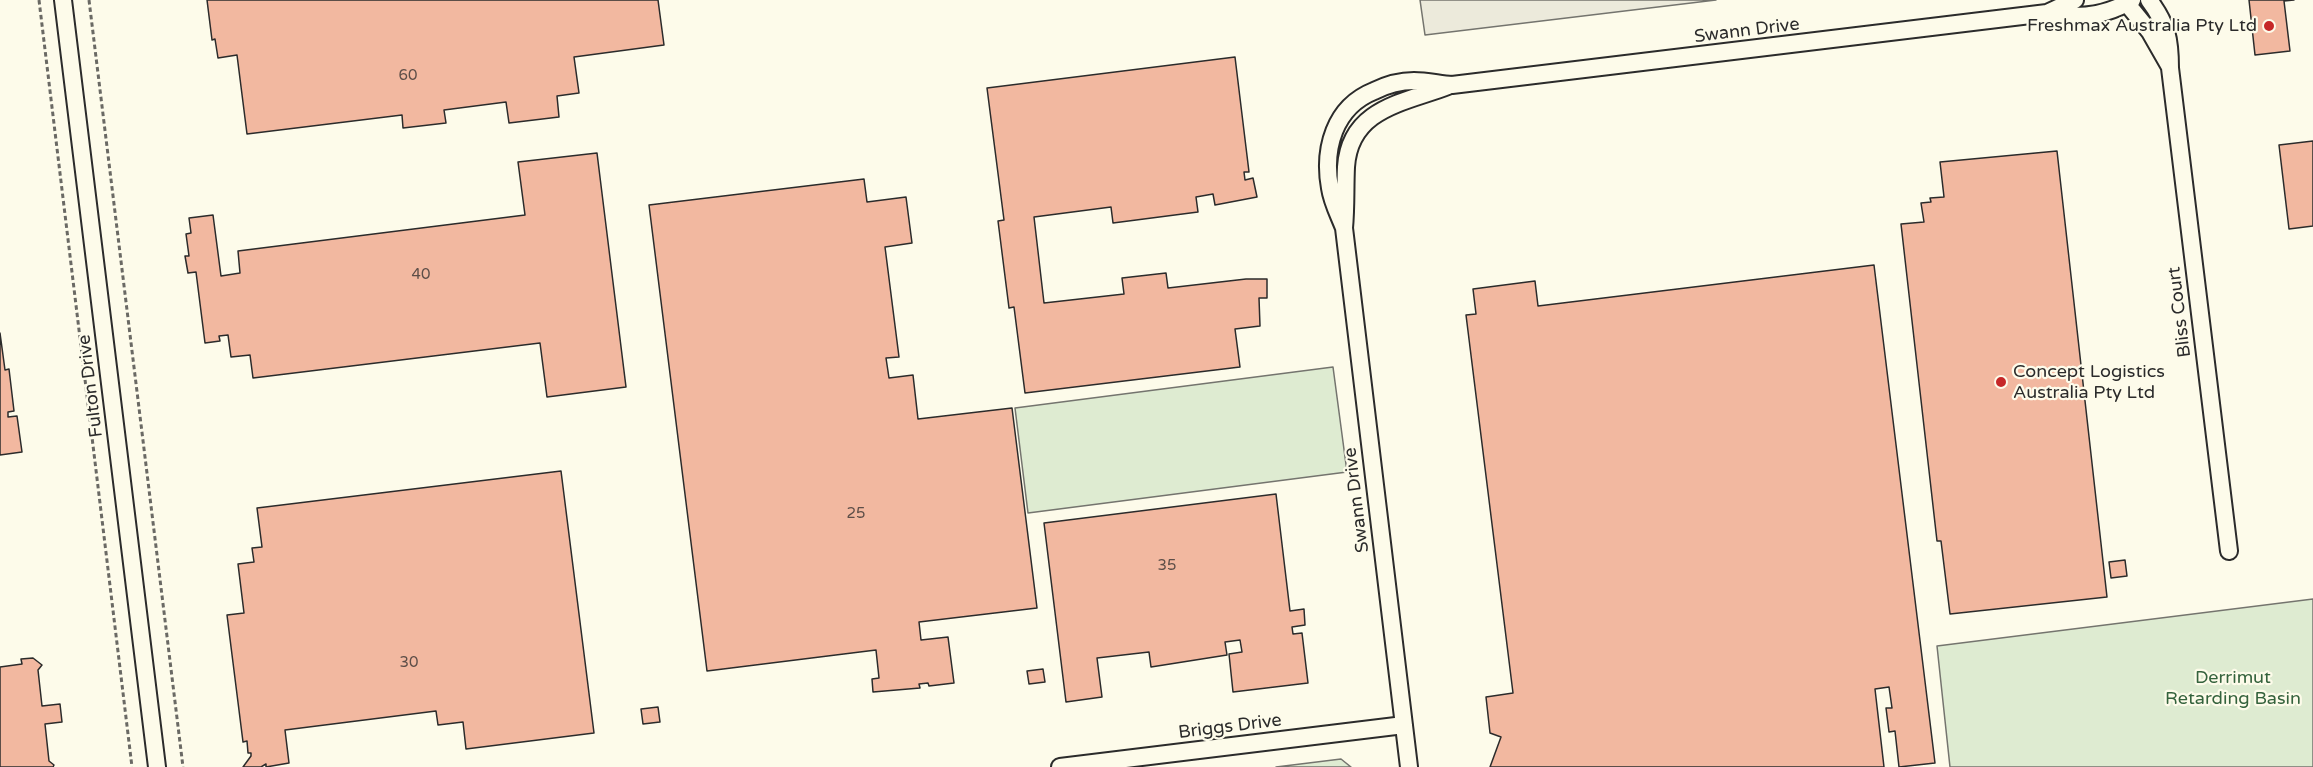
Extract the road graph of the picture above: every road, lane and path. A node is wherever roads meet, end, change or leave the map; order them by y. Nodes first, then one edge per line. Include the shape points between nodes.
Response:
1 (39, 0) edge
2 (63, 0) edge
3 (88, 0) edge
4 (2075, 0) edge
5 (2149, 0) edge
6 (2127, 1) edge
7 (2047, 13) junction
8 (2170, 68) junction
9 (1452, 85) junction
10 (1344, 228) junction
11 (2229, 551) dead end
12 (1404, 725) junction
13 (132, 767) edge
14 (157, 767) edge
15 (183, 767) edge
16 (1060, 767) edge
17 (1409, 767) edge

1 - 13 path
2 - 14 street, Fulton Drive
3 - 15 path
4 - 7 street, Swann Drive
5 - 8 street, Bliss Court via 2168,34
6 - 7 street, Swann Drive via 2096,15 2077,18
6 - 8 street, Bliss Court
7 - 9 street, Swann Drive
8 - 11 street, Bliss Court
9 - 10 street, Swann Drive via 1383,108 1360,129 1347,158
9 - 10 street, Swann Drive via 1414,81 1386,86 1361,97 1345,112 1334,130 1327,164 1330,190
10 - 12 street, Swann Drive
12 - 16 street, Briggs Drive
12 - 17 street, Swann Drive

